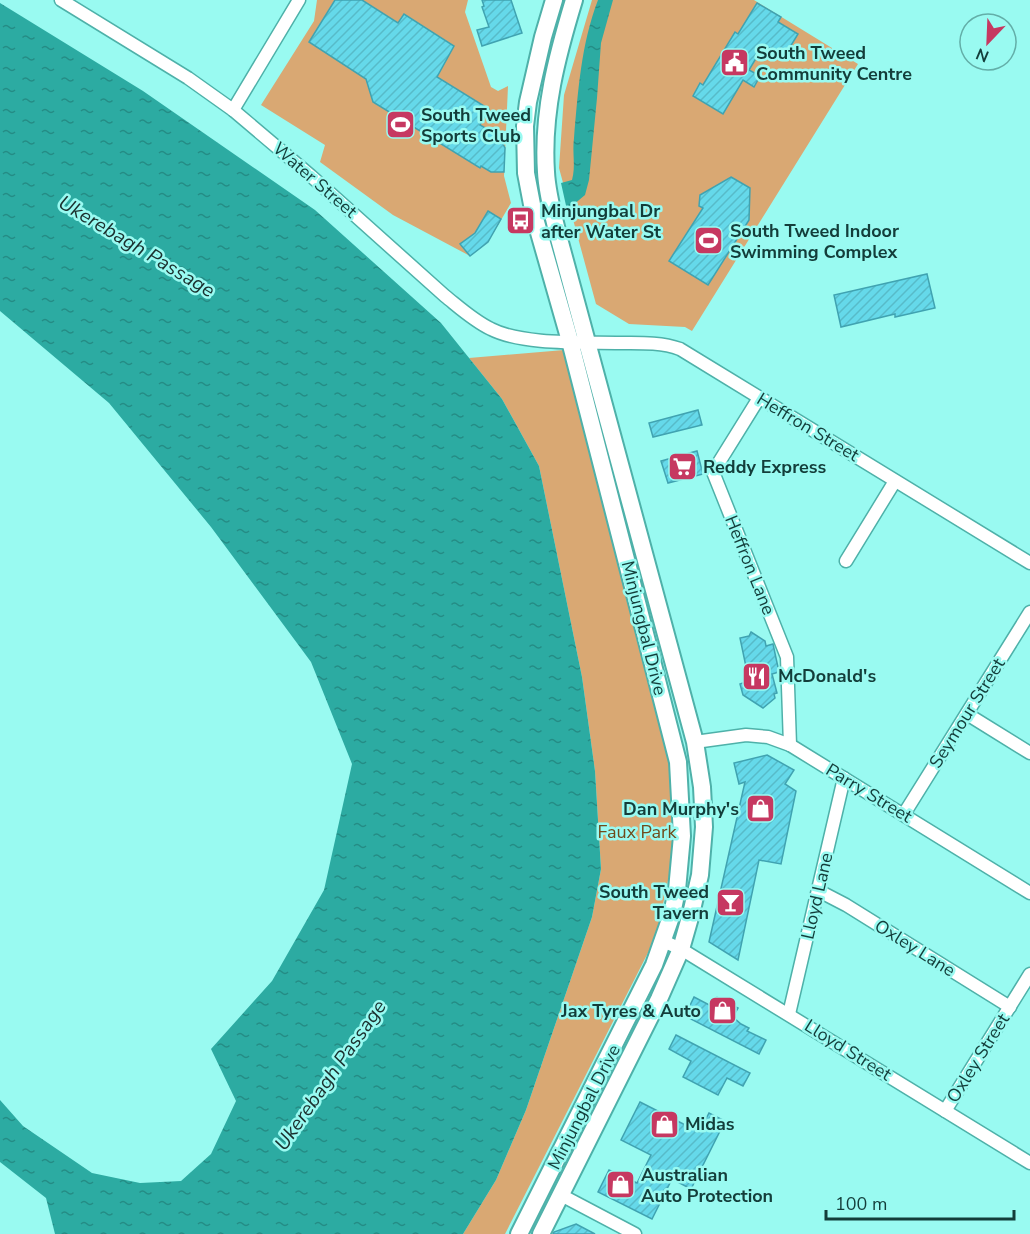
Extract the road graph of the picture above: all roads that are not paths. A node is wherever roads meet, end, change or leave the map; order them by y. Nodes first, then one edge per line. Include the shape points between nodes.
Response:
1 (61, 0) edge
2 (299, 0) edge
3 (554, 0) edge
4 (574, 0) edge
5 (233, 110) junction
6 (570, 341) junction
7 (587, 342) junction
8 (759, 398) junction
9 (895, 481) junction
10 (846, 561) dead end
11 (1030, 563) edge
12 (1030, 612) edge
13 (967, 714) junction
14 (695, 742) junction
15 (790, 745) junction
16 (1030, 753) edge
17 (844, 778) junction
18 (904, 814) junction
19 (819, 891) junction
20 (1030, 893) edge
21 (663, 941) junction
22 (681, 949) junction
23 (1030, 974) edge
24 (1010, 1006) junction
25 (789, 1014) junction
26 (945, 1111) junction
27 (1030, 1163) edge
28 (561, 1195) junction
29 (519, 1234) edge
30 (541, 1234) edge
31 (635, 1234) edge

1 - 5 street, Water Street
2 - 5 street
3 - 6 main road, Minjungbal Drive via 528,102 526,173
4 - 7 main road, Minjungbal Drive via 552,79 545,157 548,192
5 - 6 street, Water Street via 465,312 491,330 532,340
6 - 7 street, Heffron Street
6 - 21 main road, Minjungbal Drive via 678,762 682,836 677,890
7 - 8 street, Heffron Street via 672,346
7 - 14 main road, Minjungbal Drive
8 - 9 street, Heffron Street
8 - 15 street, Heffron Lane via 713,472 787,657
9 - 10 street
9 - 11 street, Heffron Street
12 - 13 street, Seymour Street
13 - 16 street
13 - 18 street, Seymour Street
14 - 15 street, Parry Street via 746,735
14 - 22 main road, Minjungbal Drive via 702,787 703,836 700,874
15 - 17 street, Parry Street
17 - 18 street, Parry Street
17 - 19 street, Lloyd Lane
18 - 20 street, Parry Street
19 - 24 street, Oxley Lane
19 - 25 street, Lloyd Lane
21 - 22 street, Lloyd Street
21 - 29 main road, Minjungbal Drive
22 - 25 street, Lloyd Street
22 - 28 main road, Minjungbal Drive
23 - 24 street, Oxley Street
24 - 26 street, Oxley Street
25 - 26 street, Lloyd Street
26 - 27 street, Lloyd Street
28 - 30 main road, Minjungbal Drive
28 - 31 street

